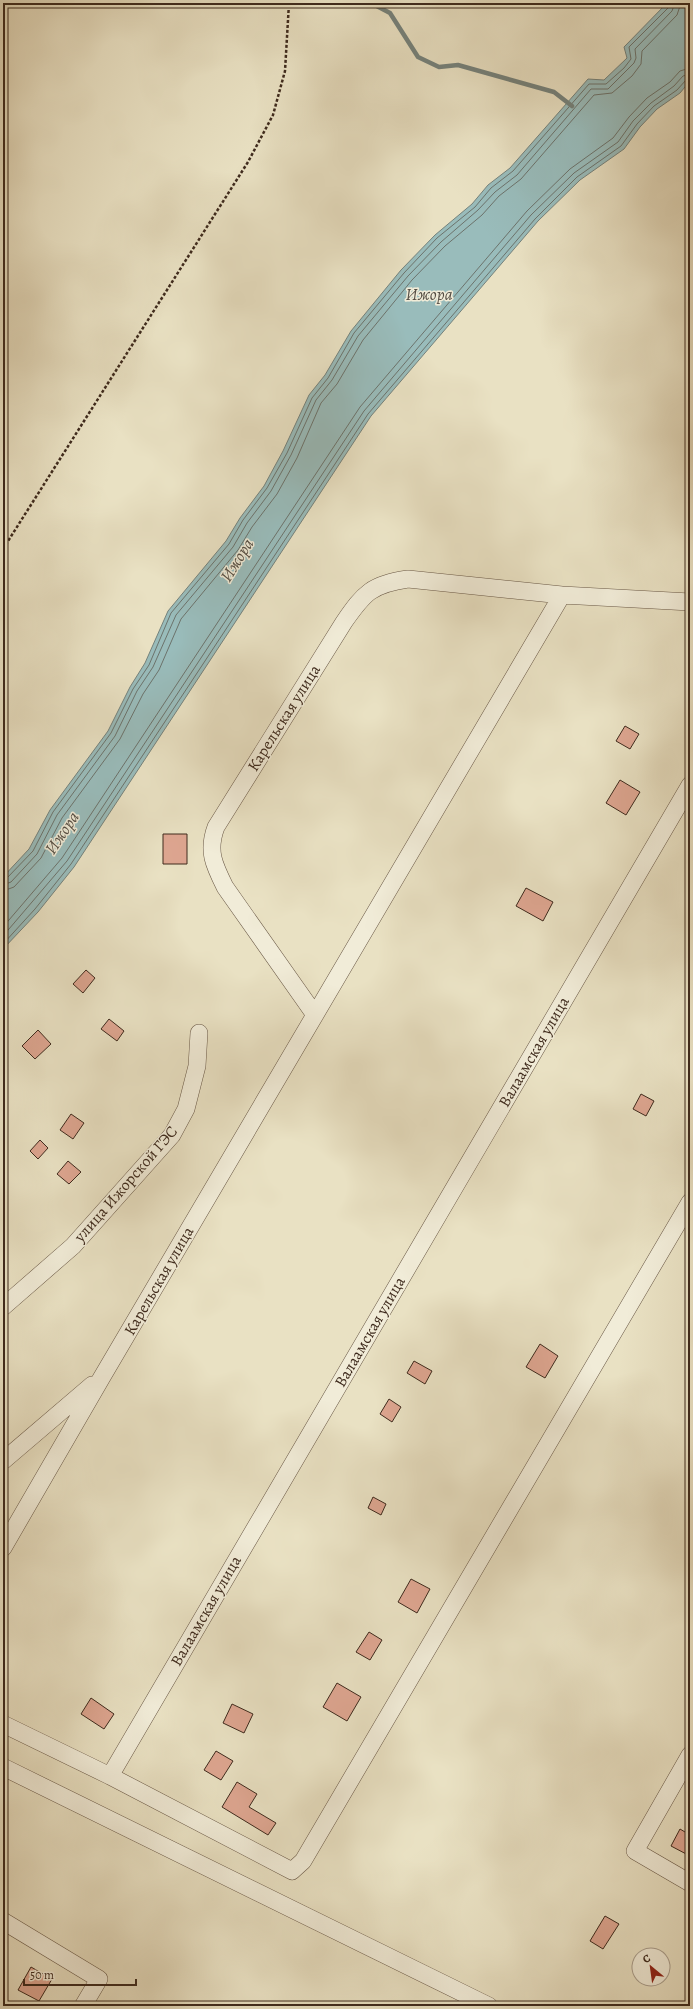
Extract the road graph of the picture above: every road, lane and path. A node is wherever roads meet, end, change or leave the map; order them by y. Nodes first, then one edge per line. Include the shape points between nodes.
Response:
1 (289, 3) edge
2 (3, 549) edge
3 (562, 595) junction
4 (690, 602) edge
5 (690, 785) edge
6 (315, 1015) junction
7 (199, 1033) dead end
8 (690, 1202) edge
9 (3, 1307) edge
10 (102, 1377) junction
11 (3, 1461) edge
12 (3, 1548) edge
13 (3, 1724) edge
14 (690, 1755) edge
15 (3, 1767) edge
16 (110, 1776) junction
17 (690, 1883) edge
18 (3, 1921) edge
19 (83, 2006) edge
20 (489, 2006) edge

1 - 2 path via 285,71 273,115 248,162
3 - 4 street, Карельская улица
3 - 6 street, Карельская улица
3 - 6 street, Карельская улица via 408,579 390,582 360,598 216,827 212,839 212,852 215,866 225,886
5 - 16 street, Валаамская улица
6 - 10 street, Карельская улица
7 - 9 street, улица Ижорской ГЭС via 197,1066 186,1109 172,1135 73,1246
8 - 16 street via 303,1861 292,1871
10 - 11 street
10 - 12 street, Карельская улица
13 - 16 street
14 - 17 street via 635,1851
15 - 20 street
18 - 19 street via 99,1979

